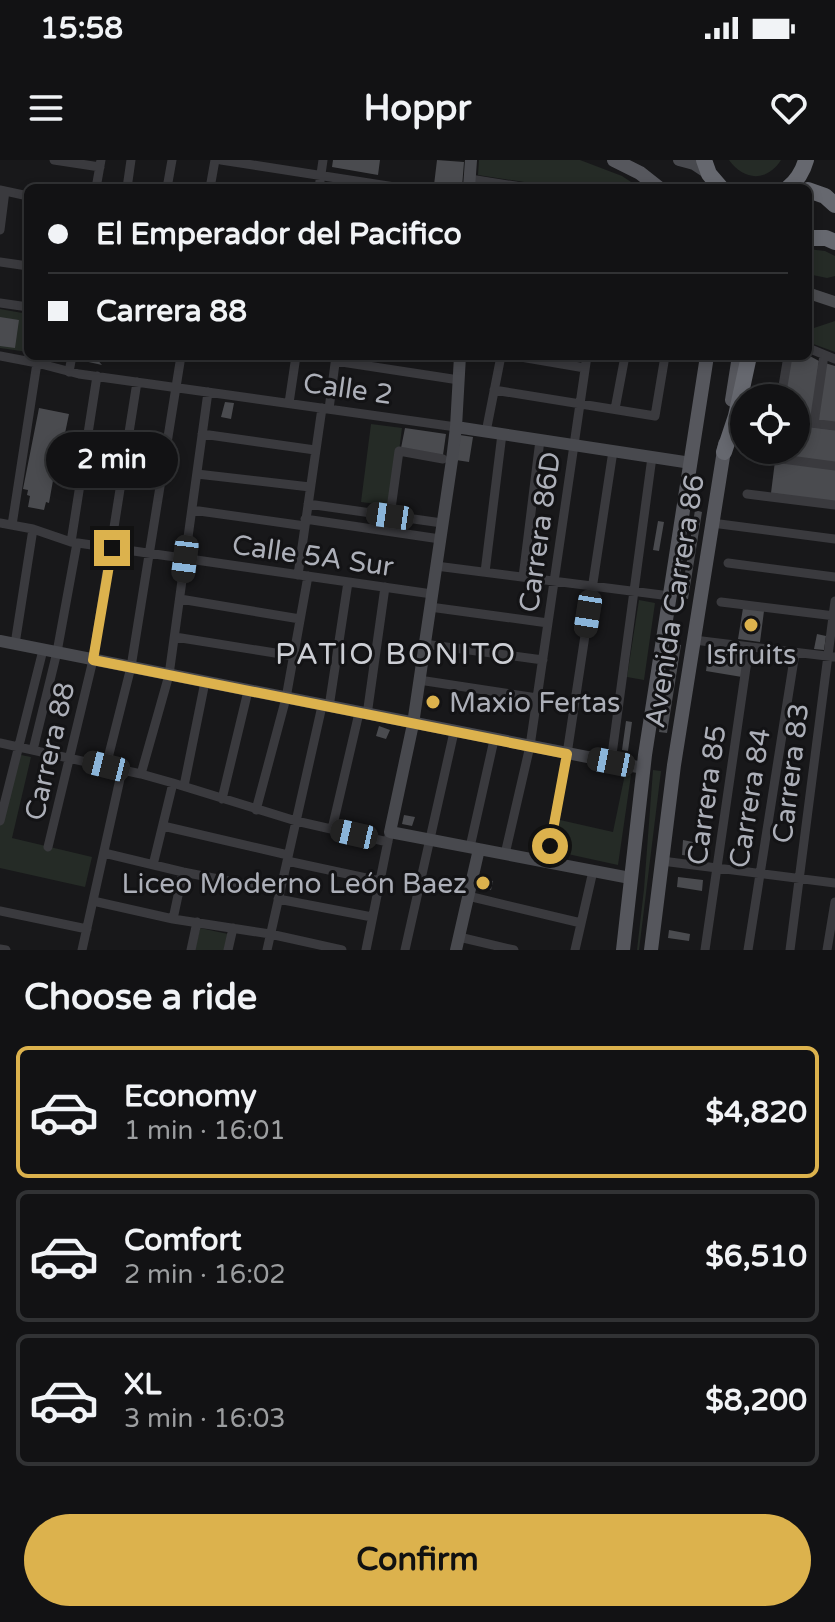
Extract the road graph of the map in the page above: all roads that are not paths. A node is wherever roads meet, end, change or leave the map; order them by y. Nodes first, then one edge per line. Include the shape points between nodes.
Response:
1 (54, 160) edge
2 (131, 160) edge
3 (172, 160) edge
4 (215, 160) edge
5 (221, 160) edge
6 (323, 160) edge
7 (471, 160) edge
8 (614, 160) edge
9 (679, 160) edge
10 (806, 160) edge
11 (100, 164) edge
12 (321, 176) junction
13 (714, 179) edge
14 (470, 183) edge
15 (97, 184) edge
16 (128, 184) edge
17 (168, 184) edge
18 (211, 184) edge
19 (320, 184) edge
20 (374, 184) edge
21 (654, 184) edge
22 (794, 184) edge
23 (3, 191) edge
24 (812, 191) edge
25 (24, 195) edge
26 (835, 205) edge
27 (0, 230) edge
28 (812, 238) edge
29 (835, 242) edge
30 (0, 262) edge
31 (24, 265) edge
32 (0, 303) edge
33 (24, 306) edge
34 (812, 350) edge
35 (824, 355) junction
36 (0, 356) edge
37 (835, 359) edge
38 (71, 360) edge
39 (180, 360) edge
40 (295, 360) edge
41 (336, 360) edge
42 (347, 360) edge
43 (460, 360) edge
44 (500, 360) edge
45 (550, 360) edge
46 (586, 360) edge
47 (624, 360) edge
48 (664, 360) edge
49 (698, 360) edge
50 (706, 360) edge
51 (738, 360) edge
52 (748, 360) edge
53 (787, 360) edge
54 (37, 363) junction
55 (585, 368) junction
56 (69, 372) junction
57 (97, 376) junction
58 (459, 380) junction
59 (137, 382) junction
60 (783, 384) edge
61 (175, 387) junction
62 (494, 390) junction
63 (208, 392) junction
64 (289, 403) junction
65 (580, 404) junction
66 (325, 409) junction
67 (615, 409) junction
68 (810, 423) edge
69 (814, 423) junction
70 (835, 426) edge
71 (456, 427) junction
72 (486, 432) junction
73 (202, 434) junction
74 (502, 434) junction
75 (540, 440) junction
76 (694, 442) junction
77 (574, 445) junction
78 (315, 450) junction
79 (613, 451) junction
80 (724, 452) junction
81 (652, 457) junction
82 (443, 459) dead end
83 (691, 463) junction
84 (810, 463) edge
85 (835, 466) edge
86 (197, 474) junction
87 (310, 487) junction
88 (747, 494) dead end
89 (308, 504) junction
90 (835, 505) edge
91 (192, 510) junction
92 (390, 516) junction
93 (305, 522) junction
94 (0, 523) edge
95 (442, 523) junction
96 (712, 523) junction
97 (12, 525) junction
98 (33, 529) junction
99 (440, 539) junction
100 (835, 539) edge
101 (74, 543) junction
102 (112, 548) junction
103 (150, 554) junction
104 (185, 559) junction
105 (728, 563) dead end
106 (436, 566) junction
107 (485, 572) junction
108 (303, 576) junction
109 (523, 577) junction
110 (835, 577) edge
111 (554, 581) junction
112 (348, 582) junction
113 (593, 586) junction
114 (385, 587) junction
115 (634, 592) junction
116 (670, 596) junction
117 (180, 599) junction
118 (431, 601) junction
119 (835, 601) edge
120 (721, 602) dead end
121 (834, 616) edge
122 (300, 619) junction
123 (548, 623) junction
124 (175, 637) junction
125 (694, 640) junction
126 (4, 644) edge
127 (424, 644) junction
128 (749, 647) junction
129 (43, 650) junction
130 (57, 652) junction
131 (795, 653) junction
132 (294, 656) junction
133 (831, 657) edge
134 (93, 660) junction
135 (543, 660) junction
136 (131, 667) junction
137 (169, 675) junction
138 (419, 680) junction
139 (205, 682) junction
140 (248, 691) junction
141 (286, 698) junction
142 (537, 698) junction
143 (325, 706) junction
144 (363, 714) junction
145 (413, 724) junction
146 (454, 732) junction
147 (494, 740) junction
148 (0, 743) edge
149 (530, 746) junction
150 (18, 747) junction
151 (33, 750) junction
152 (567, 754) junction
153 (70, 757) junction
154 (611, 762) junction
155 (106, 766) junction
156 (643, 768) junction
157 (122, 770) junction
158 (141, 774) junction
159 (178, 784) junction
160 (4, 787) edge
161 (222, 799) junction
162 (256, 810) junction
163 (0, 821) edge
164 (296, 821) junction
165 (163, 826) junction
166 (332, 829) junction
167 (389, 837) junction
168 (430, 840) junction
169 (48, 847) dead end
170 (474, 848) junction
171 (104, 853) junction
172 (505, 854) junction
173 (288, 858) junction
174 (662, 861) junction
175 (547, 862) junction
176 (153, 865) junction
177 (718, 868) junction
178 (593, 871) junction
179 (183, 872) junction
180 (759, 873) junction
181 (630, 878) junction
182 (799, 878) junction
183 (380, 881) junction
184 (835, 883) edge
185 (279, 895) junction
186 (468, 896) junction
187 (93, 901) junction
188 (835, 902) edge
189 (0, 911) edge
190 (372, 917) junction
191 (173, 919) junction
192 (197, 922) junction
193 (581, 923) junction
194 (233, 928) junction
195 (87, 929) junction
196 (270, 934) junction
197 (457, 944) edge
198 (308, 946) edge
199 (0, 949) edge
200 (83, 949) edge
201 (6, 950) edge
202 (94, 950) edge
203 (191, 950) edge
204 (228, 950) edge
205 (267, 950) edge
206 (342, 950) edge
207 (366, 950) edge
208 (405, 950) edge
209 (514, 950) edge
210 (575, 950) edge
211 (623, 950) edge
212 (651, 950) edge
213 (705, 950) edge
214 (748, 950) edge
215 (790, 950) edge
216 (827, 950) edge

1 - 11 street
2 - 16 street
3 - 17 street
4 - 18 street
5 - 12 street
6 - 12 street
7 - 14 street
8 - 21 main road
9 - 13 street
10 - 22 highway
11 - 15 street
12 - 19 street
12 - 20 street
23 - 25 street
23 - 27 street
24 - 26 highway
28 - 29 highway
30 - 31 street
32 - 33 street
34 - 35 street
35 - 37 street
35 - 69 street
36 - 54 street, Calle 2
38 - 56 street
39 - 61 street
40 - 64 street
41 - 66 street
42 - 58 street
43 - 58 street
44 - 62 street
45 - 55 street
46 - 55 street, Carrera 86D
47 - 67 street
48 - 67 street via 655,416
49 - 76 main road
50 - 76 main road, Avenida Carrera 86
51 - 80 main road, Avenida Carrera 86
52 - 80 highway
53 - 60 street
54 - 56 street, Calle 2
54 - 97 street
55 - 65 street, Carrera 86D
56 - 57 street, Calle 2
57 - 59 street, Calle 2
57 - 101 street
58 - 71 street
59 - 61 street, Calle 2
59 - 102 street, Carrera 88
61 - 63 street, Calle 2
61 - 103 street
62 - 65 street
62 - 72 street
63 - 64 street, Calle 2
63 - 73 street
64 - 66 street, Calle 2
65 - 67 street
65 - 77 street, Carrera 86D
66 - 71 street, Calle 2
66 - 78 street
68 - 69 street
69 - 70 street
71 - 72 street, Calle 2
71 - 95 street
72 - 74 street, Calle 2
73 - 78 street
73 - 86 street
74 - 75 street, Calle 2
74 - 107 street
75 - 77 street, Calle 2
75 - 109 street
76 - 83 main road, Avenida Carrera 86
77 - 79 street, Calle 2
77 - 111 street, Carrera 86D
78 - 87 street
79 - 81 street, Calle 2
79 - 113 street
80 - 96 main road, Avenida Carrera 86
81 - 83 street, Calle 2
81 - 115 street
82 - 92 street via 399,451
83 - 116 main road, Avenida Carrera 86
84 - 85 street
86 - 87 street
86 - 91 street
87 - 89 street
88 - 90 street
89 - 92 street
89 - 93 street
91 - 93 street
91 - 104 street
92 - 95 street
93 - 99 street
93 - 108 street
94 - 97 street, Calle 5A Sur
95 - 99 street
96 - 100 street
96 - 125 main road, Avenida Carrera 86
97 - 98 street, Calle 5A Sur
98 - 101 street, Calle 5A Sur
98 - 126 street
99 - 106 street
101 - 102 street, Calle 5A Sur
101 - 130 street
102 - 103 street, Calle 5A Sur
102 - 134 street, Carrera 88
103 - 104 street, Calle 5A Sur
103 - 136 street
104 - 108 street, Calle 5A Sur
104 - 117 street
105 - 110 street
106 - 107 street
106 - 118 street
107 - 109 street
108 - 112 street, Calle 5A Sur
108 - 122 street
109 - 111 street
111 - 113 street
111 - 123 street, Carrera 86D
112 - 114 street, Calle 5A Sur
112 - 143 street
113 - 115 street
113 - 152 street
114 - 118 street, Calle 5A Sur
114 - 144 street
115 - 116 street
115 - 154 street
116 - 156 main road, Avenida Carrera 86
117 - 122 street
117 - 124 street
118 - 123 street, Calle 5A Sur
118 - 127 street
119 - 121 street, Carrera 83
120 - 121 street
121 - 133 street, Carrera 83
122 - 132 street
123 - 135 street, Carrera 86D
124 - 132 street
124 - 137 street
125 - 128 street
125 - 174 main road, Avenida Carrera 86
126 - 129 street
127 - 135 street
127 - 138 street
128 - 131 street
128 - 177 street, Carrera 85
129 - 130 street
129 - 150 street
130 - 134 street
130 - 151 street
131 - 133 street
131 - 180 street, Carrera 84
132 - 141 street
133 - 182 street, Carrera 83
134 - 136 street
134 - 153 street, Carrera 88
135 - 142 street, Carrera 86D
136 - 137 street
136 - 155 street
137 - 139 street
137 - 158 street
138 - 142 street
138 - 145 street
139 - 140 street
139 - 159 street
140 - 141 street
140 - 161 street
141 - 143 street
141 - 162 street
142 - 149 street, Carrera 86D
143 - 144 street
143 - 164 street
144 - 145 street
144 - 166 street
145 - 146 street
145 - 167 street
146 - 147 street
146 - 168 street
147 - 149 street
147 - 170 street
148 - 150 street
149 - 152 street
149 - 172 street, Carrera 86D
150 - 151 street
150 - 160 street
151 - 153 street
152 - 154 street
152 - 175 street
153 - 155 street
153 - 169 street, Carrera 88
154 - 156 street
155 - 157 street
156 - 181 main road, Avenida Carrera 86
157 - 158 street
157 - 171 street
158 - 159 street
159 - 161 street
159 - 165 street
160 - 163 street
161 - 162 street
162 - 164 street
164 - 166 street
164 - 173 street
165 - 173 street
165 - 176 street
166 - 167 street
167 - 168 street
167 - 183 street
168 - 170 street
168 - 208 street
170 - 172 street
170 - 186 street
171 - 176 street
171 - 187 street
172 - 175 street
173 - 183 street
173 - 185 street
174 - 177 street
174 - 212 main road, Avenida Carrera 86
175 - 178 street
176 - 179 street
177 - 180 street
177 - 213 street, Carrera 85
178 - 181 street
178 - 193 street
179 - 185 street
179 - 191 street
180 - 182 street
180 - 214 street, Carrera 84
181 - 211 main road, Avenida Carrera 86
182 - 184 street
182 - 215 street, Carrera 83
183 - 190 street
185 - 190 street
185 - 196 street
186 - 193 street
186 - 197 street
187 - 191 street
187 - 195 street
188 - 216 street
189 - 195 street
190 - 207 street
191 - 192 street
192 - 194 street
192 - 203 street
193 - 210 street
194 - 196 street
194 - 204 street
195 - 200 street
196 - 198 street
196 - 205 street
197 - 209 street
198 - 206 street
199 - 201 street
200 - 202 street

